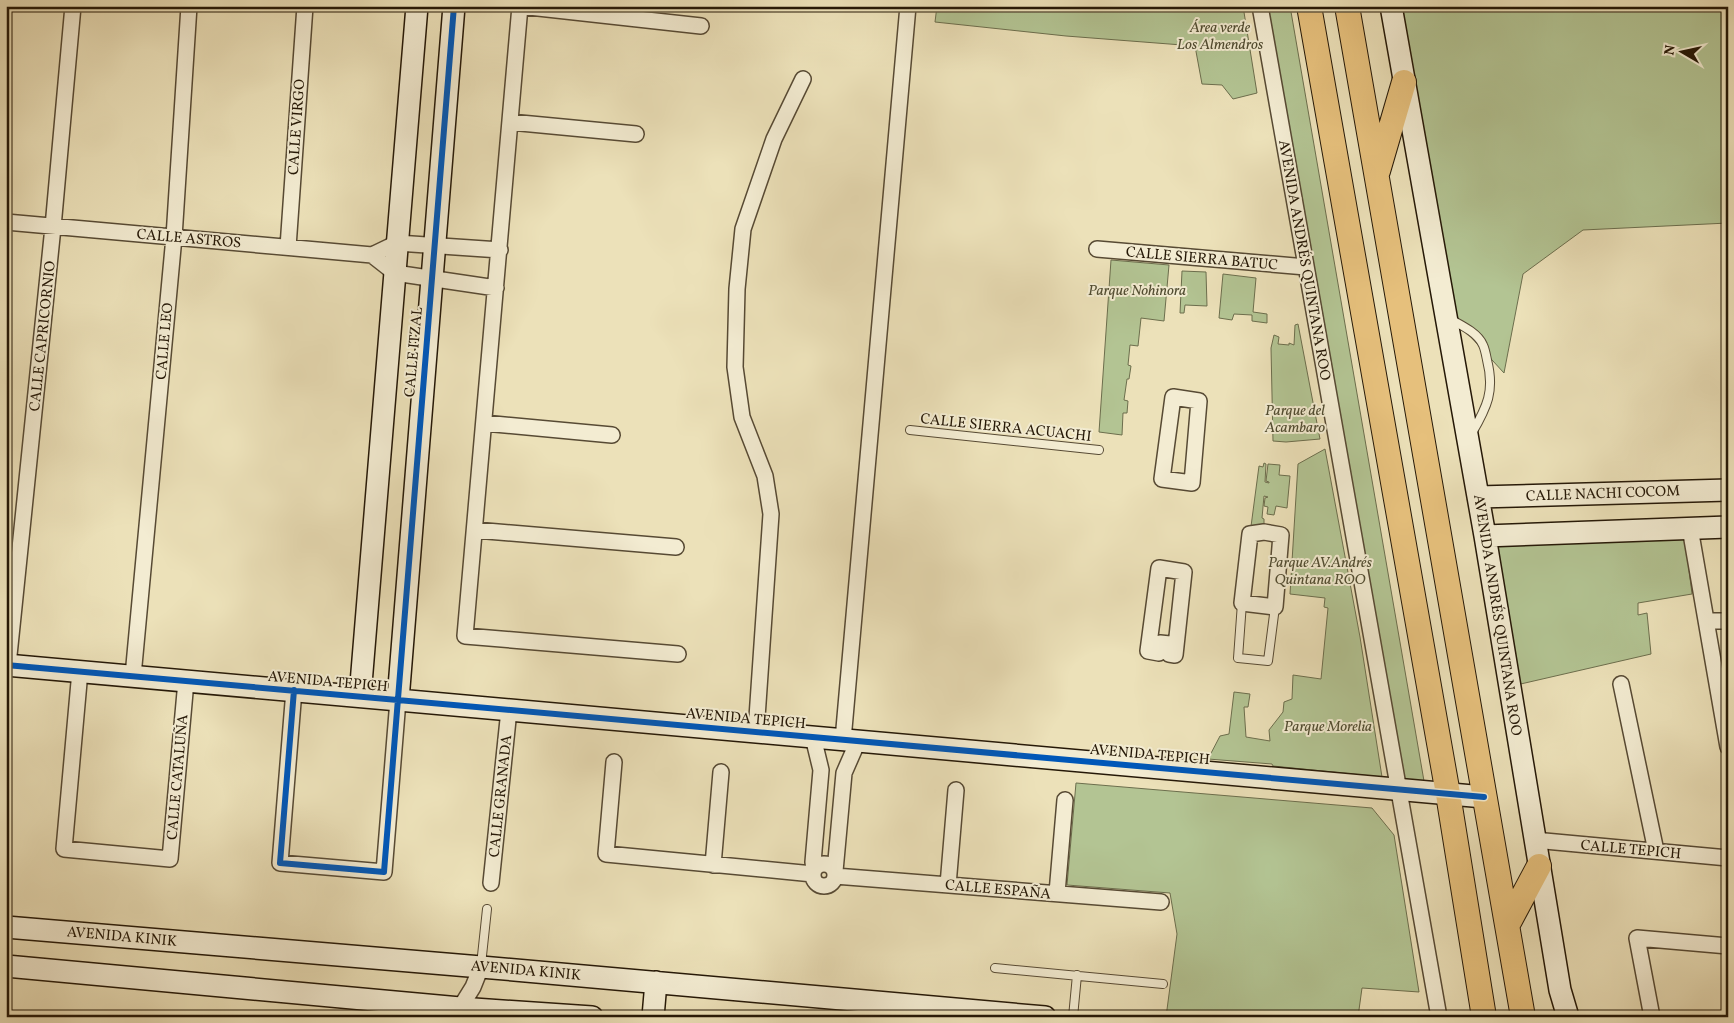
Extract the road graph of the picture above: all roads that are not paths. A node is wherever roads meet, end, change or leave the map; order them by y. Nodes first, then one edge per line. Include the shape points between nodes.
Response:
1 (73, 6) edge
2 (189, 6) edge
3 (305, 6) edge
4 (417, 6) edge
5 (454, 6) edge
6 (520, 6) edge
7 (908, 6) edge
8 (1260, 6) edge
9 (1309, 6) edge
10 (1346, 6) edge
11 (1390, 6) edge
12 (701, 26) dead end
13 (803, 79) dead end
14 (1404, 82) junction
15 (510, 122) junction
16 (636, 134) dead end
17 (1376, 177) junction
18 (6, 222) edge
19 (53, 226) junction
20 (174, 237) junction
21 (397, 243) junction
22 (434, 246) junction
23 (288, 247) junction
24 (1097, 249) dead end
25 (500, 250) junction
26 (372, 255) junction
27 (1306, 267) junction
28 (395, 273) junction
29 (432, 278) junction
30 (496, 288) junction
31 (1446, 316) junction
32 (484, 423) junction
33 (910, 430) dead end
34 (612, 435) dead end
35 (1468, 439) junction
36 (1100, 450) dead end
37 (1162, 479) joint
38 (1728, 490) edge
39 (1478, 497) junction
40 (1728, 526) edge
41 (1690, 528) junction
42 (475, 530) junction
43 (1485, 536) junction
44 (676, 547) dead end
45 (1242, 603) junction
46 (1275, 607) junction
47 (1706, 621) junction
48 (1728, 621) edge
49 (1159, 653) joint
50 (678, 654) dead end
51 (7, 665) edge
52 (80, 671) junction
53 (133, 676) junction
54 (186, 681) junction
55 (1620, 684) dead end
56 (294, 690) junction
57 (360, 696) junction
58 (398, 700) junction
59 (509, 710) junction
60 (756, 732) junction
61 (813, 737) junction
62 (850, 740) junction
63 (1728, 748) edge
64 (614, 762) dead end
65 (721, 772) dead end
66 (956, 790) dead end
67 (1398, 790) junction
68 (1448, 794) junction
69 (1484, 797) junction
70 (1065, 800) dead end
71 (1534, 840) junction
72 (814, 851) junction
73 (1656, 851) junction
74 (838, 854) junction
75 (1728, 858) edge
76 (713, 865) junction
77 (1539, 866) junction
78 (814, 872) junction
79 (835, 873) junction
80 (491, 883) dead end
81 (948, 885) junction
82 (1057, 893) junction
83 (1161, 902) dead end
84 (487, 909) dead end
85 (1508, 924) junction
86 (6, 927) edge
87 (1728, 946) edge
88 (6, 966) edge
89 (481, 966) junction
90 (995, 968) dead end
91 (1077, 975) junction
92 (656, 982) junction
93 (1163, 984) dead end
94 (460, 1013) edge
95 (570, 1016) edge
96 (592, 1017) edge
97 (653, 1017) edge
98 (1045, 1017) edge
99 (1073, 1017) edge
100 (1439, 1017) edge
101 (1484, 1017) edge
102 (1523, 1017) edge
103 (1568, 1017) edge
104 (1652, 1017) edge

1 - 19 street, CALLE CAPRICORNIO
2 - 20 street, CALLE LEO
3 - 23 street, CALLE VIRGO
4 - 21 street, CALLE ITZAL
5 - 22 street, CALLE ITZAL
6 - 12 street
6 - 15 street
7 - 62 street
8 - 27 street, AVENIDA ANDRÉS QUINTANA ROO
9 - 68 main road
10 - 17 main road
11 - 14 street, AVENIDA ANDRÉS QUINTANA ROO
13 - 60 street via 774,139 743,229 737,289 735,367 742,417 765,476 771,514
14 - 17 main road
14 - 31 street, AVENIDA ANDRÉS QUINTANA ROO
15 - 16 street
15 - 25 street
17 - 69 main road
18 - 19 street, CALLE ASTROS
19 - 20 street, CALLE ASTROS
19 - 51 street, CALLE CAPRICORNIO
20 - 23 street, CALLE ASTROS
20 - 53 street, CALLE LEO
21 - 22 street
21 - 26 street
21 - 28 street, CALLE ITZAL
22 - 25 street
22 - 29 street, CALLE ITZAL
23 - 26 street, CALLE ASTROS
24 - 27 street, CALLE SIERRA BATUC
25 - 30 street
26 - 28 street
27 - 67 street, AVENIDA ANDRÉS QUINTANA ROO
28 - 29 street
28 - 57 street, CALLE ITZAL
29 - 30 street
29 - 58 street, CALLE ITZAL
30 - 32 street
31 - 35 street, AVENIDA ANDRÉS QUINTANA ROO
31 - 35 lane via 1467,328 1483,344 1491,376 1483,414
32 - 34 street
32 - 42 street
33 - 36 lane, CALLE SIERRA ACUACHI
35 - 39 street, AVENIDA ANDRÉS QUINTANA ROO
37 - 37 street via 1174,397 1199,401 1192,483
38 - 39 street, CALLE NACHI COCOM
39 - 43 street, AVENIDA ANDRÉS QUINTANA ROO
40 - 41 street
41 - 43 street
41 - 47 street
42 - 44 street
42 - 50 street via 465,636
43 - 71 street, AVENIDA ANDRÉS QUINTANA ROO
45 - 46 lane
45 - 46 lane via 1238,658 1268,661
45 - 46 street via 1250,534 1264,532 1281,535
47 - 48 street
47 - 63 street
49 - 49 street via 1148,651 1159,568 1184,572 1176,655 1169,654 1170,644 1160,643
51 - 52 street, AVENIDA TEPICH
52 - 53 street, AVENIDA TEPICH
52 - 54 street, CALLE CATALUÑA via 64,849 170,858
53 - 54 street, AVENIDA TEPICH
54 - 56 street, AVENIDA TEPICH
55 - 73 street
56 - 57 street, AVENIDA TEPICH
56 - 58 street via 280,863 384,872
57 - 58 street, AVENIDA TEPICH
58 - 59 street, AVENIDA TEPICH
59 - 60 street, AVENIDA TEPICH
59 - 80 street, CALLE GRANADA
60 - 61 street, AVENIDA TEPICH
61 - 62 street, AVENIDA TEPICH
61 - 72 street via 821,770
62 - 67 street, AVENIDA TEPICH
62 - 74 street via 844,772
64 - 76 street, CALLE ESPAÑA via 606,854
65 - 76 street
66 - 81 street
67 - 68 street, AVENIDA TEPICH
67 - 100 street, AVENIDA ANDRÉS QUINTANA ROO
68 - 69 street, AVENIDA TEPICH
68 - 101 main road
69 - 85 main road
70 - 82 street
71 - 73 street, CALLE TEPICH
71 - 77 street, AVENIDA ANDRÉS QUINTANA ROO
72 - 74 street
72 - 78 street
73 - 75 street, CALLE TEPICH
74 - 79 street
76 - 78 street, CALLE ESPAÑA
77 - 85 main road
77 - 103 street, AVENIDA ANDRÉS QUINTANA ROO via 1560,990
78 - 79 street, CALLE ESPAÑA via 815,882 825,886 832,883
79 - 81 street, CALLE ESPAÑA
81 - 82 street, CALLE ESPAÑA
82 - 83 street, CALLE ESPAÑA
84 - 89 lane
85 - 102 main road
86 - 89 street, AVENIDA KINIK
87 - 104 street via 1637,938
88 - 94 street
89 - 92 street, AVENIDA KINIK
89 - 94 street
90 - 91 lane
91 - 93 lane
91 - 99 lane
92 - 97 street
92 - 98 street, AVENIDA KINIK
94 - 95 street
95 - 96 street

